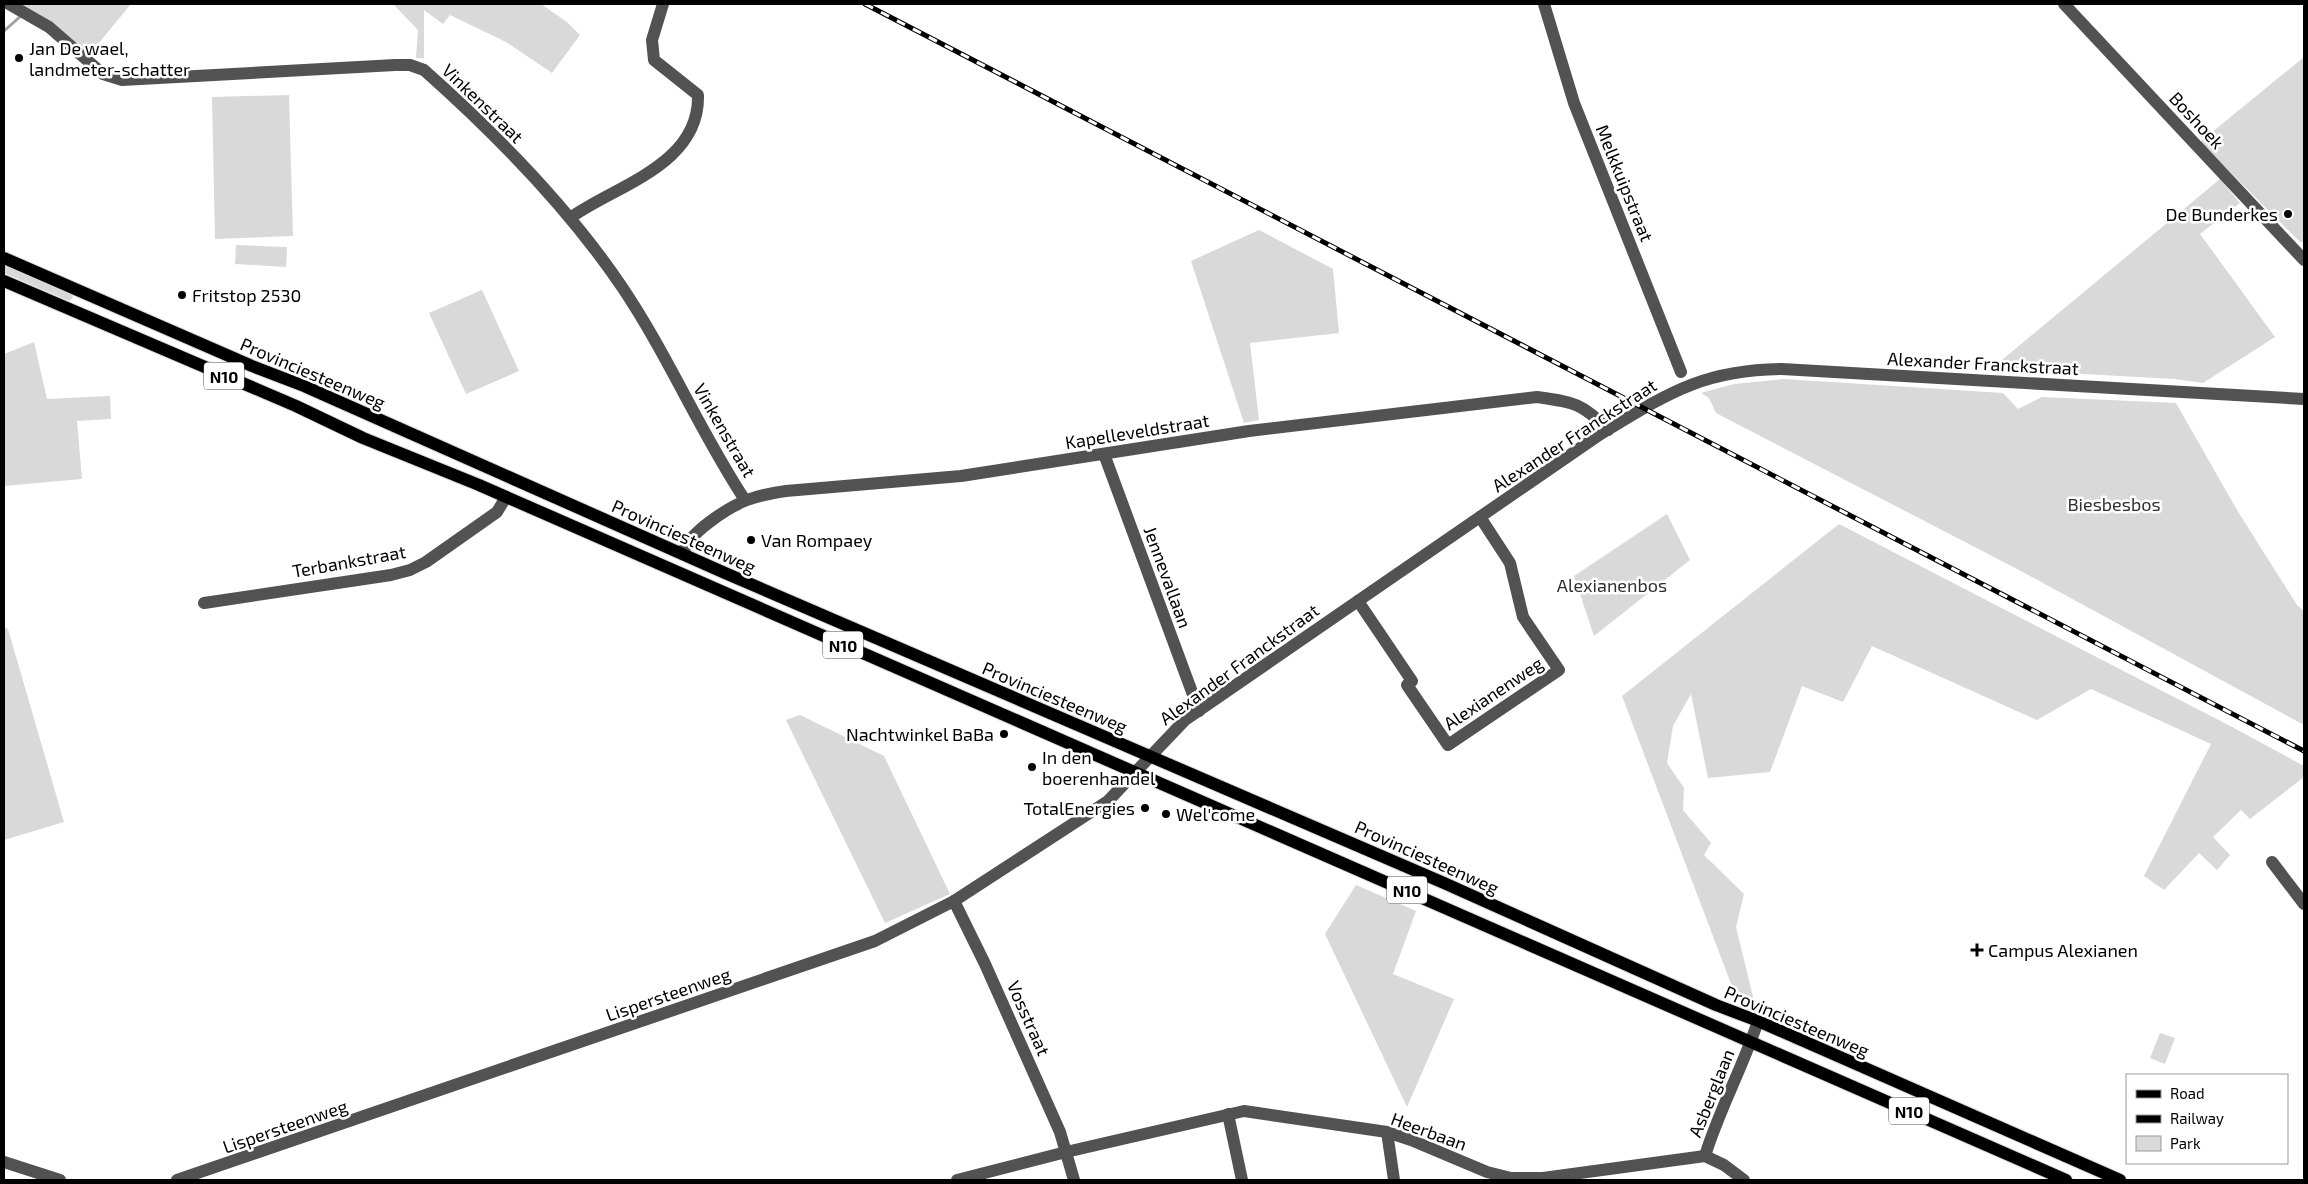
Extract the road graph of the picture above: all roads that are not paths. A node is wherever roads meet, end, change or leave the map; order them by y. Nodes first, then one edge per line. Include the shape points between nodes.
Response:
1 (9, 4) edge
2 (663, 4) edge
3 (1544, 4) edge
4 (2064, 4) edge
5 (570, 218) junction
6 (4, 258) edge
7 (2304, 260) edge
8 (4, 281) edge
9 (1681, 372) dead end
10 (2304, 399) edge
11 (338, 401) junction
12 (320, 418) junction
13 (1608, 430) junction
14 (1104, 454) junction
15 (506, 497) junction
16 (745, 500) junction
17 (1480, 518) junction
18 (660, 544) junction
19 (683, 554) junction
20 (640, 556) junction
21 (1358, 601) junction
22 (204, 603) dead end
23 (1199, 711) junction
24 (1150, 757) junction
25 (1135, 773) junction
26 (2272, 862) dead end
27 (954, 901) junction
28 (2304, 904) edge
29 (1758, 1021) junction
30 (1750, 1044) junction
31 (1228, 1114) junction
32 (1387, 1132) junction
33 (1066, 1152) junction
34 (1705, 1156) junction
35 (4, 1162) edge
36 (60, 1180) edge
37 (177, 1180) edge
38 (957, 1180) edge
39 (1074, 1180) edge
40 (1242, 1180) edge
41 (1394, 1180) edge
42 (1744, 1180) edge
43 (2066, 1180) edge
44 (2120, 1180) edge

1 - 5 street, Vinkenstraat via 49,27 103,74 122,80 394,65 410,65 424,70
2 - 5 street via 652,40 654,60 698,95 694,122 683,142 655,170
3 - 9 street, Melkkuipstraat via 1574,104
4 - 7 street, Boshoek
5 - 16 street, Vinkenstraat via 622,288
6 - 11 main road, Provinciesteenweg / N10
8 - 12 main road, Provinciesteenweg / N10
10 - 13 street, Alexander Franckstraat via 1762,369 1739,371 1692,383 1643,407
11 - 12 main road via 319,398 312,408
11 - 18 main road, Provinciesteenweg / N10
12 - 15 main road, Provinciesteenweg / N10
13 - 14 street, Kapelleveldstraat via 1586,409 1570,402 1537,397 1249,430
13 - 17 street, Alexander Franckstraat
14 - 16 street, Kapelleveldstraat via 961,476 786,491
14 - 23 street, Jennevallaan
15 - 20 main road, Provinciesteenweg / N10
15 - 22 street, Terbankstraat via 497,512 410,570
16 - 19 street, Kapelleveldstraat via 707,524 684,547
17 - 21 street, Alexander Franckstraat
17 - 21 street, Alexianenweg via 1510,563 1523,617 1559,670 1448,745 1407,685 1412,681
18 - 19 main road, Provinciesteenweg / N10
18 - 20 main road via 666,550 666,557 660,560
19 - 24 main road, Provinciesteenweg / N10
20 - 25 main road, Provinciesteenweg / N10
21 - 23 street, Alexander Franckstraat
23 - 24 street, Alexander Franckstraat
24 - 25 street, Alexander Franckstraat
24 - 29 main road, Provinciesteenweg / N10
25 - 27 street, Lispersteenweg via 1108,801
25 - 30 main road, Provinciesteenweg / N10
26 - 28 street
27 - 33 street, Vosstraat via 1018,1035
27 - 37 street, Lispersteenweg via 875,941
29 - 30 street, Asberglaan
29 - 44 main road, Provinciesteenweg / N10
30 - 34 street, Asberglaan
30 - 43 main road, Provinciesteenweg / N10
31 - 32 street, Heerbaan via 1244,1111
31 - 33 street, Heerbaan
31 - 40 street
32 - 34 street, Heerbaan via 1487,1172 1511,1178 1543,1178
32 - 41 street
33 - 38 street, Heerbaan
33 - 39 street, Vosstraat
34 - 42 street
35 - 36 street

